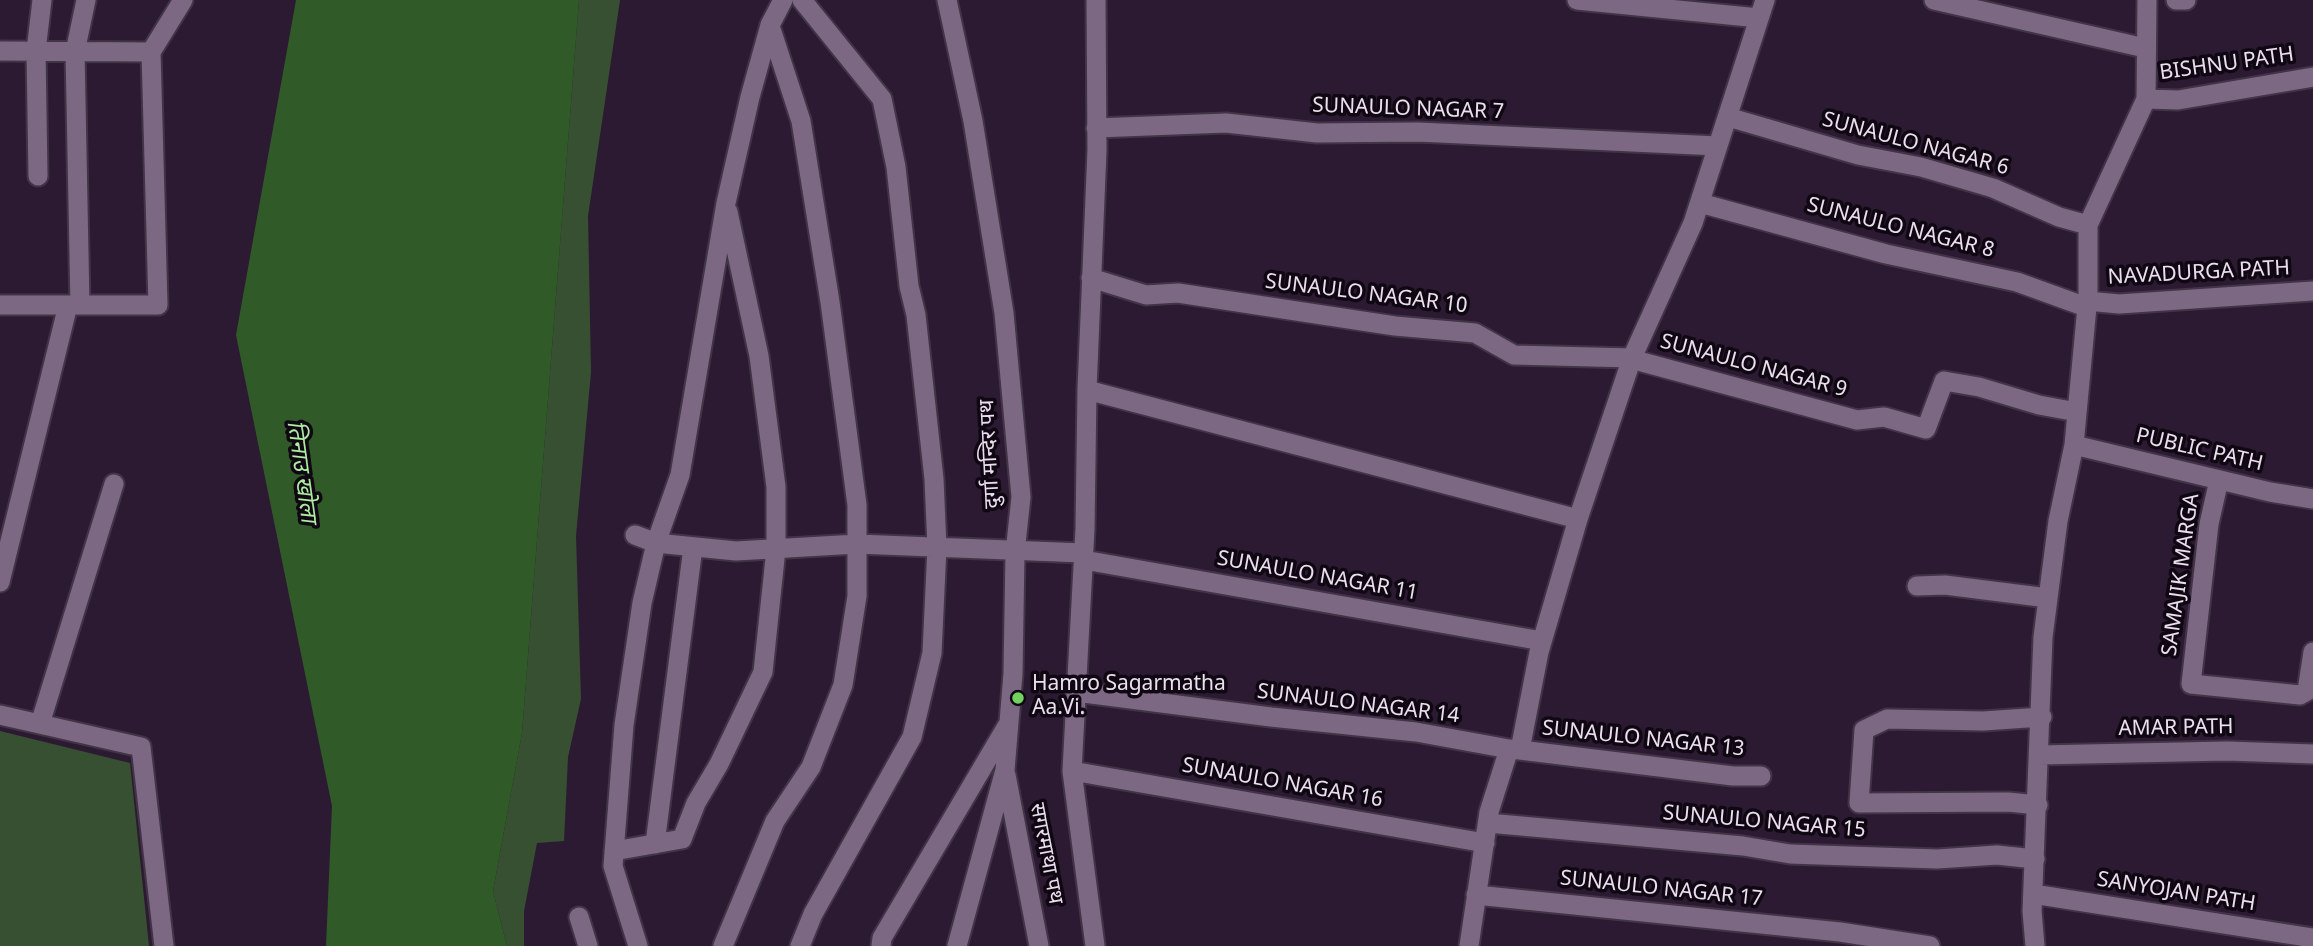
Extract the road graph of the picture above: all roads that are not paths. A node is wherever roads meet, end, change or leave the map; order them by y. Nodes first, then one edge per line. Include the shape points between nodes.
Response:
1 (42, 0) edge
2 (86, 0) edge
3 (183, 0) edge
4 (783, 0) edge
5 (803, 0) edge
6 (947, 0) edge
7 (1096, 0) edge
8 (1577, 0) edge
9 (1934, 0) edge
10 (2147, 0) edge
11 (2176, 0) edge
12 (2186, 0) edge
13 (1762, 9) edge
14 (770, 25) junction
15 (2145, 48) junction
16 (0, 51) edge
17 (36, 51) junction
18 (75, 52) junction
19 (152, 52) junction
20 (2313, 77) edge
21 (2146, 99) junction
22 (1728, 117) junction
23 (1096, 128) junction
24 (1718, 146) junction
25 (38, 176) dead end
26 (1700, 202) junction
27 (726, 203) junction
28 (2088, 225) junction
29 (1091, 278) junction
30 (2313, 291) edge
31 (2087, 304) junction
32 (0, 305) edge
33 (74, 305) junction
34 (1632, 358) junction
35 (1087, 390) junction
36 (2077, 412) junction
37 (2074, 445) junction
38 (2219, 480) junction
39 (114, 484) dead end
40 (2313, 499) edge
41 (1578, 519) junction
42 (635, 535) dead end
43 (656, 543) junction
44 (857, 544) junction
45 (693, 547) junction
46 (937, 547) junction
47 (776, 549) junction
48 (1015, 553) junction
49 (1084, 557) junction
50 (0, 582) edge
51 (1917, 586) dead end
52 (2048, 598) junction
53 (1542, 641) junction
54 (2313, 652) edge
55 (1076, 692) junction
56 (0, 715) edge
57 (2042, 717) junction
58 (1010, 721) junction
59 (40, 724) junction
60 (1514, 749) junction
61 (2313, 754) edge
62 (2039, 755) junction
63 (1005, 770) junction
64 (1072, 771) junction
65 (1762, 776) dead end
66 (2038, 805) junction
67 (1487, 833) junction
68 (655, 844) junction
69 (614, 851) junction
70 (2035, 859) junction
71 (2033, 894) junction
72 (1476, 895) junction
73 (579, 917) dead end
74 (2313, 938) edge
75 (1841, 939) edge
76 (164, 946) edge
77 (588, 946) edge
78 (638, 946) edge
79 (723, 946) edge
80 (800, 946) edge
81 (881, 946) edge
82 (957, 946) edge
83 (1039, 946) edge
84 (1095, 946) edge
85 (1469, 946) edge
86 (1930, 946) edge
87 (2035, 946) edge

1 - 17 street
2 - 18 street
3 - 19 street
4 - 14 street
5 - 46 street via 882,99 916,315
6 - 48 street, दुर्गा मन्दिर पथ via 973,121 1004,313 1020,497
7 - 23 street
8 - 13 street
9 - 15 street
10 - 15 street
11 - 12 street
13 - 22 street
14 - 27 street
14 - 44 street via 801,121 857,505
15 - 21 street
16 - 17 street
17 - 18 street
17 - 25 street
18 - 19 street
18 - 33 street
19 - 33 street via 158,305
20 - 21 street, BISHNU PATH via 2178,100
21 - 28 street
22 - 24 street
22 - 28 street, SUNAULO NAGAR 6 via 1993,188
23 - 24 street, SUNAULO NAGAR 7 via 1226,122 1317,132 1418,132
23 - 29 street
24 - 26 street
26 - 31 street, SUNAULO NAGAR 8
26 - 34 street
27 - 43 street via 680,475
27 - 47 street via 759,356 776,487
28 - 31 street
29 - 34 street, SUNAULO NAGAR 10 via 1146,295 1178,293 1475,334 1514,355
29 - 35 street
30 - 31 street, NAVADURGA PATH
31 - 36 street
32 - 33 street
33 - 50 street
34 - 36 street, SUNAULO NAGAR 9 via 1857,420 1884,417 1926,429 1944,381
34 - 41 street
35 - 41 street
35 - 49 street
36 - 37 street
37 - 38 street, PUBLIC PATH
37 - 52 street
38 - 40 street, PUBLIC PATH
38 - 54 street, SAMAJIK MARGA via 2209,524 2191,684 2300,695 2307,691
39 - 59 street
41 - 53 street
42 - 43 street, SUNAULO NAGAR 11
43 - 45 street, SUNAULO NAGAR 11
43 - 69 street via 624,725
44 - 46 street, SUNAULO NAGAR 11
44 - 47 street, SUNAULO NAGAR 11
44 - 79 street via 857,596 844,685 811,767 775,821
45 - 47 street, SUNAULO NAGAR 11
45 - 68 street
46 - 48 street, SUNAULO NAGAR 11
46 - 80 street via 932,653 912,737 813,914
47 - 68 street via 763,672 682,839
48 - 49 street, SUNAULO NAGAR 11
48 - 58 street, दुर्गा मन्दिर पथ
49 - 53 street, SUNAULO NAGAR 11
49 - 55 street
51 - 52 street via 1945,585
52 - 57 street
53 - 60 street
55 - 60 street, SUNAULO NAGAR 14 via 1416,732
55 - 64 street
56 - 59 street
57 - 62 street
57 - 66 street via 1887,719 1864,730 1859,803
58 - 63 street, दुर्गा मन्दिर पथ
58 - 81 street
59 - 76 street via 141,747
60 - 65 street, SUNAULO NAGAR 13
60 - 67 street via 1489,812
61 - 62 street, AMAR PATH
62 - 66 street
63 - 82 street, दुर्गा मन्दिर पथ
63 - 83 street, सगरमाथा पथ
64 - 67 street, SUNAULO NAGAR 16
64 - 84 street
66 - 70 street
67 - 70 street, SUNAULO NAGAR 15 via 1744,846 1790,854
67 - 72 street
68 - 69 street
69 - 78 street via 613,866
70 - 71 street
71 - 74 street, SANYOJAN PATH
71 - 87 street
72 - 75 street, SUNAULO NAGAR 17
72 - 85 street
73 - 77 street
75 - 86 street, SUNAULO NAGAR 17

